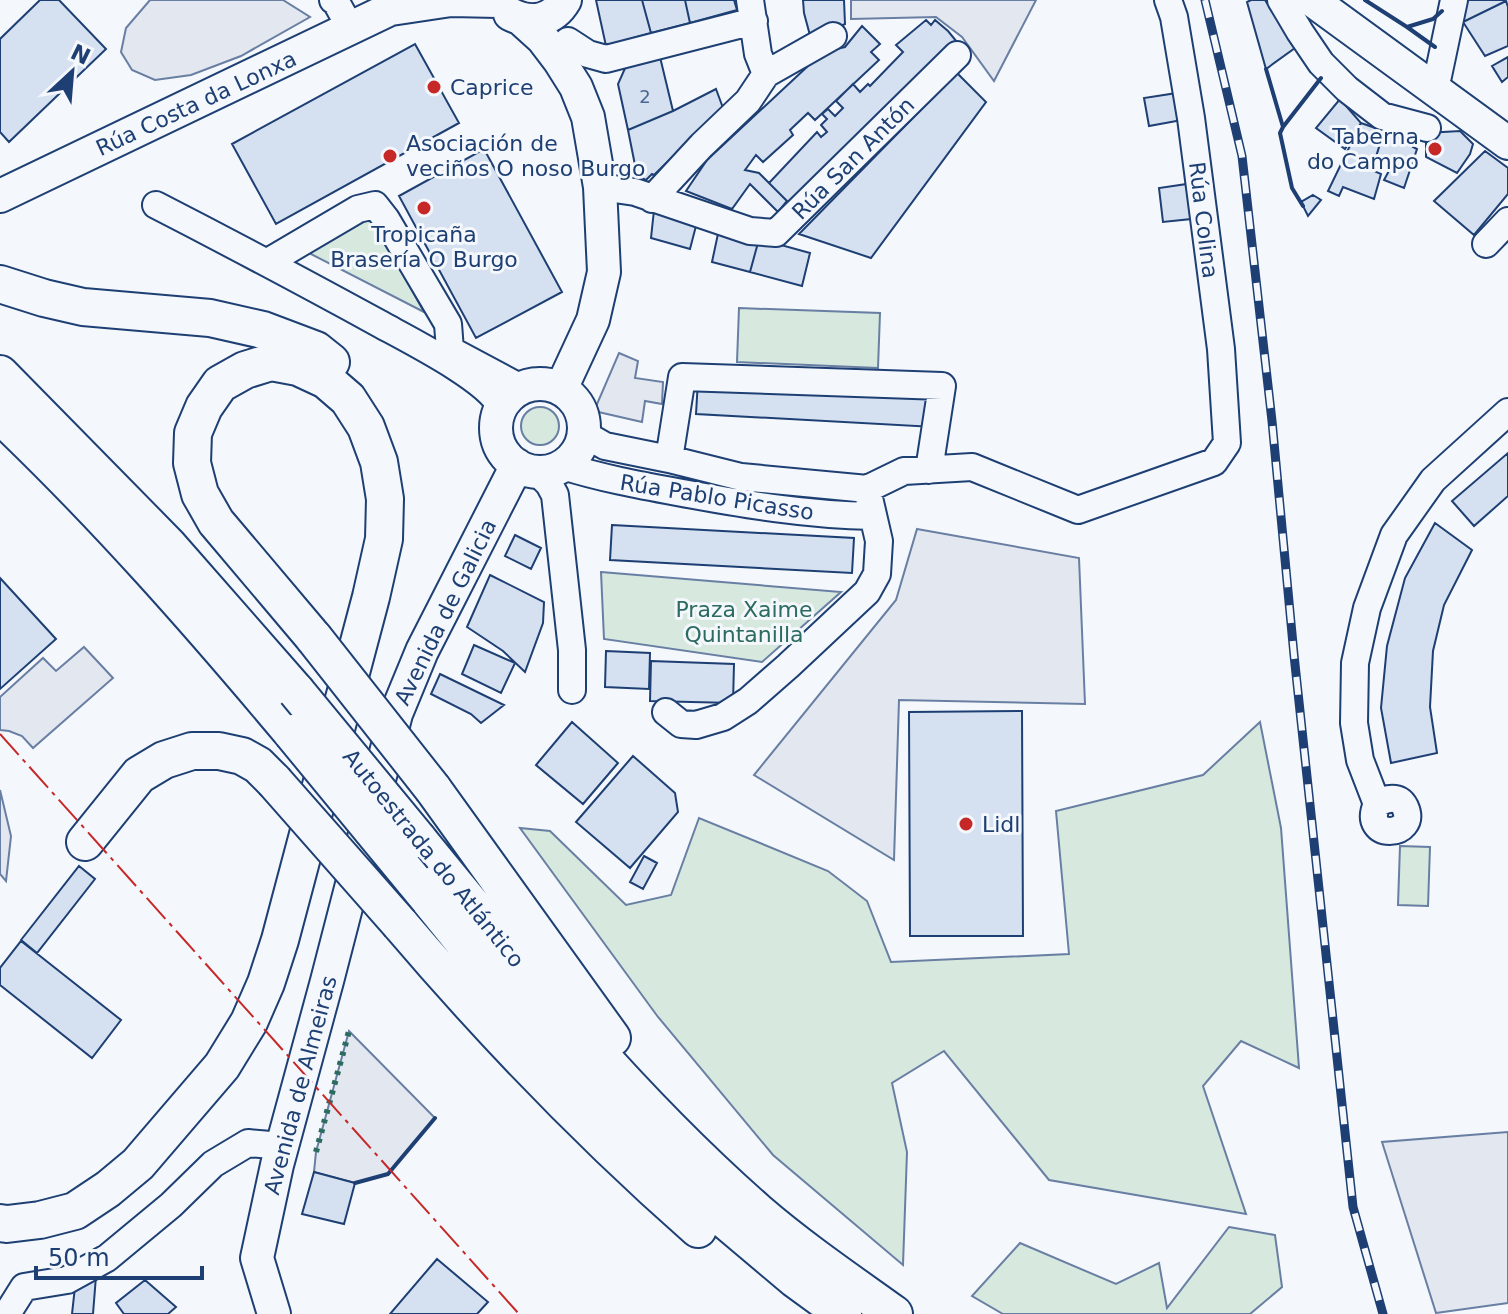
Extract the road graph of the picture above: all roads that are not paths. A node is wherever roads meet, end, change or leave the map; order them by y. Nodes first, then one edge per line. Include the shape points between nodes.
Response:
1 (333, 0) edge
2 (1168, 0) edge
3 (1281, 0) edge
4 (1312, 0) edge
5 (1326, 0) edge
6 (1454, 0) edge
7 (564, 3) edge
8 (400, 5) edge
9 (506, 7) edge
10 (752, 10) edge
11 (351, 29) junction
12 (833, 36) dead end
13 (568, 41) junction
14 (957, 55) dead end
15 (766, 74) junction
16 (1438, 76) junction
17 (576, 87) junction
18 (1508, 121) edge
19 (1427, 128) dead end
20 (1508, 143) edge
21 (600, 187) junction
22 (0, 196) edge
23 (652, 199) junction
24 (156, 205) dead end
25 (1508, 221) edge
26 (1486, 244) dead end
27 (268, 262) junction
28 (0, 284) edge
29 (0, 374) edge
30 (561, 389) junction
31 (511, 397) junction
32 (1508, 412) edge
33 (0, 415) edge
34 (584, 434) junction
35 (669, 459) junction
36 (929, 470) junction
37 (551, 474) junction
38 (867, 489) junction
39 (873, 516) junction
40 (572, 690) dead end
41 (666, 712) dead end
42 (1377, 804) dead end
43 (85, 842) dead end
44 (346, 902) joint
45 (665, 1124) junction
46 (282, 1146) junction
47 (0, 1223) edge
48 (0, 1240) edge
49 (272, 1313) edge
50 (7, 1314) edge
51 (810, 1314) edge
52 (843, 1314) edge
53 (894, 1314) edge

1 - 11 street
2 - 36 street, Rúa Colina via 1191,118 1221,349 1227,443 1214,462 1078,510 972,467
3 - 19 street via 1321,63 1347,89 1382,116
4 - 20 main road
5 - 16 main road
6 - 16 street
7 - 9 main road, Rúa Costa da Lonxa via 534,21
7 - 13 main road
8 - 9 main road, Rúa Costa da Lonxa via 451,0
8 - 11 main road, Rúa Costa da Lonxa
9 - 17 main road via 543,39
10 - 13 street via 606,59
10 - 15 street
11 - 22 main road, Rúa Costa da Lonxa
12 - 15 street
13 - 17 main road
14 - 23 street, Rúa San Antón via 776,233 750,231
15 - 23 street via 748,101
16 - 18 main road
17 - 21 main road via 588,117
21 - 23 street, Rúa San Antón
21 - 30 main road via 604,272 593,320
24 - 27 street
25 - 26 street
27 - 31 street via 426,350 497,398
27 - 31 street via 358,209 375,205 448,324 450,350
28 - 48 highway via 83,307 210,318 316,350 369,399 389,435 400,473 403,519 369,674 290,968 260,1039 236,1076 137,1190 83,1226
29 - 45 highway, Autoestrada do Atlántico, bridge via 168,545 517,960
30 - 31 main road via 530,384
30 - 34 main road via 579,407
31 - 37 main road via 496,423 502,450 510,460
32 - 42 street via 1433,480 1394,535 1367,608 1355,663 1354,723 1360,760
33 - 52 highway, Autoestrada do Atlántico, bridge via 173,593 494,980 609,1109 693,1193
34 - 35 street, Rúa Pablo Picasso via 605,446
34 - 37 main road, Avenida de Galicia via 572,459
35 - 36 street via 682,377 942,386
35 - 38 street, Rúa Pablo Picasso via 741,477
36 - 38 street via 904,471
37 - 39 street, Rúa Pablo Picasso via 598,477 739,504
37 - 40 street
37 - 44 main road, Avenida de Galicia via 422,651 396,714
38 - 39 street
39 - 41 street via 879,541 877,574 867,592 748,701 723,717 681,724
43 - 51 highway, bridge via 139,775 164,760 192,751 219,751 258,765 443,974 641,1179
44 - 46 main road, Avenida de Almeiras
45 - 47 highway, bridge via 640,1076 433,789 314,638 216,522 200,494 192,463 193,433 204,407 220,384 271,362 326,380 348,399 379,462 385,499 384,539 371,597 280,940 249,1022 222,1066 138,1164 75,1211
45 - 53 highway, Autoestrada do Atlántico via 758,1212
46 - 49 main road, Avenida de Almeiras via 257,1258
46 - 50 street via 248,1143 213,1164 107,1258 67,1280 24,1287

